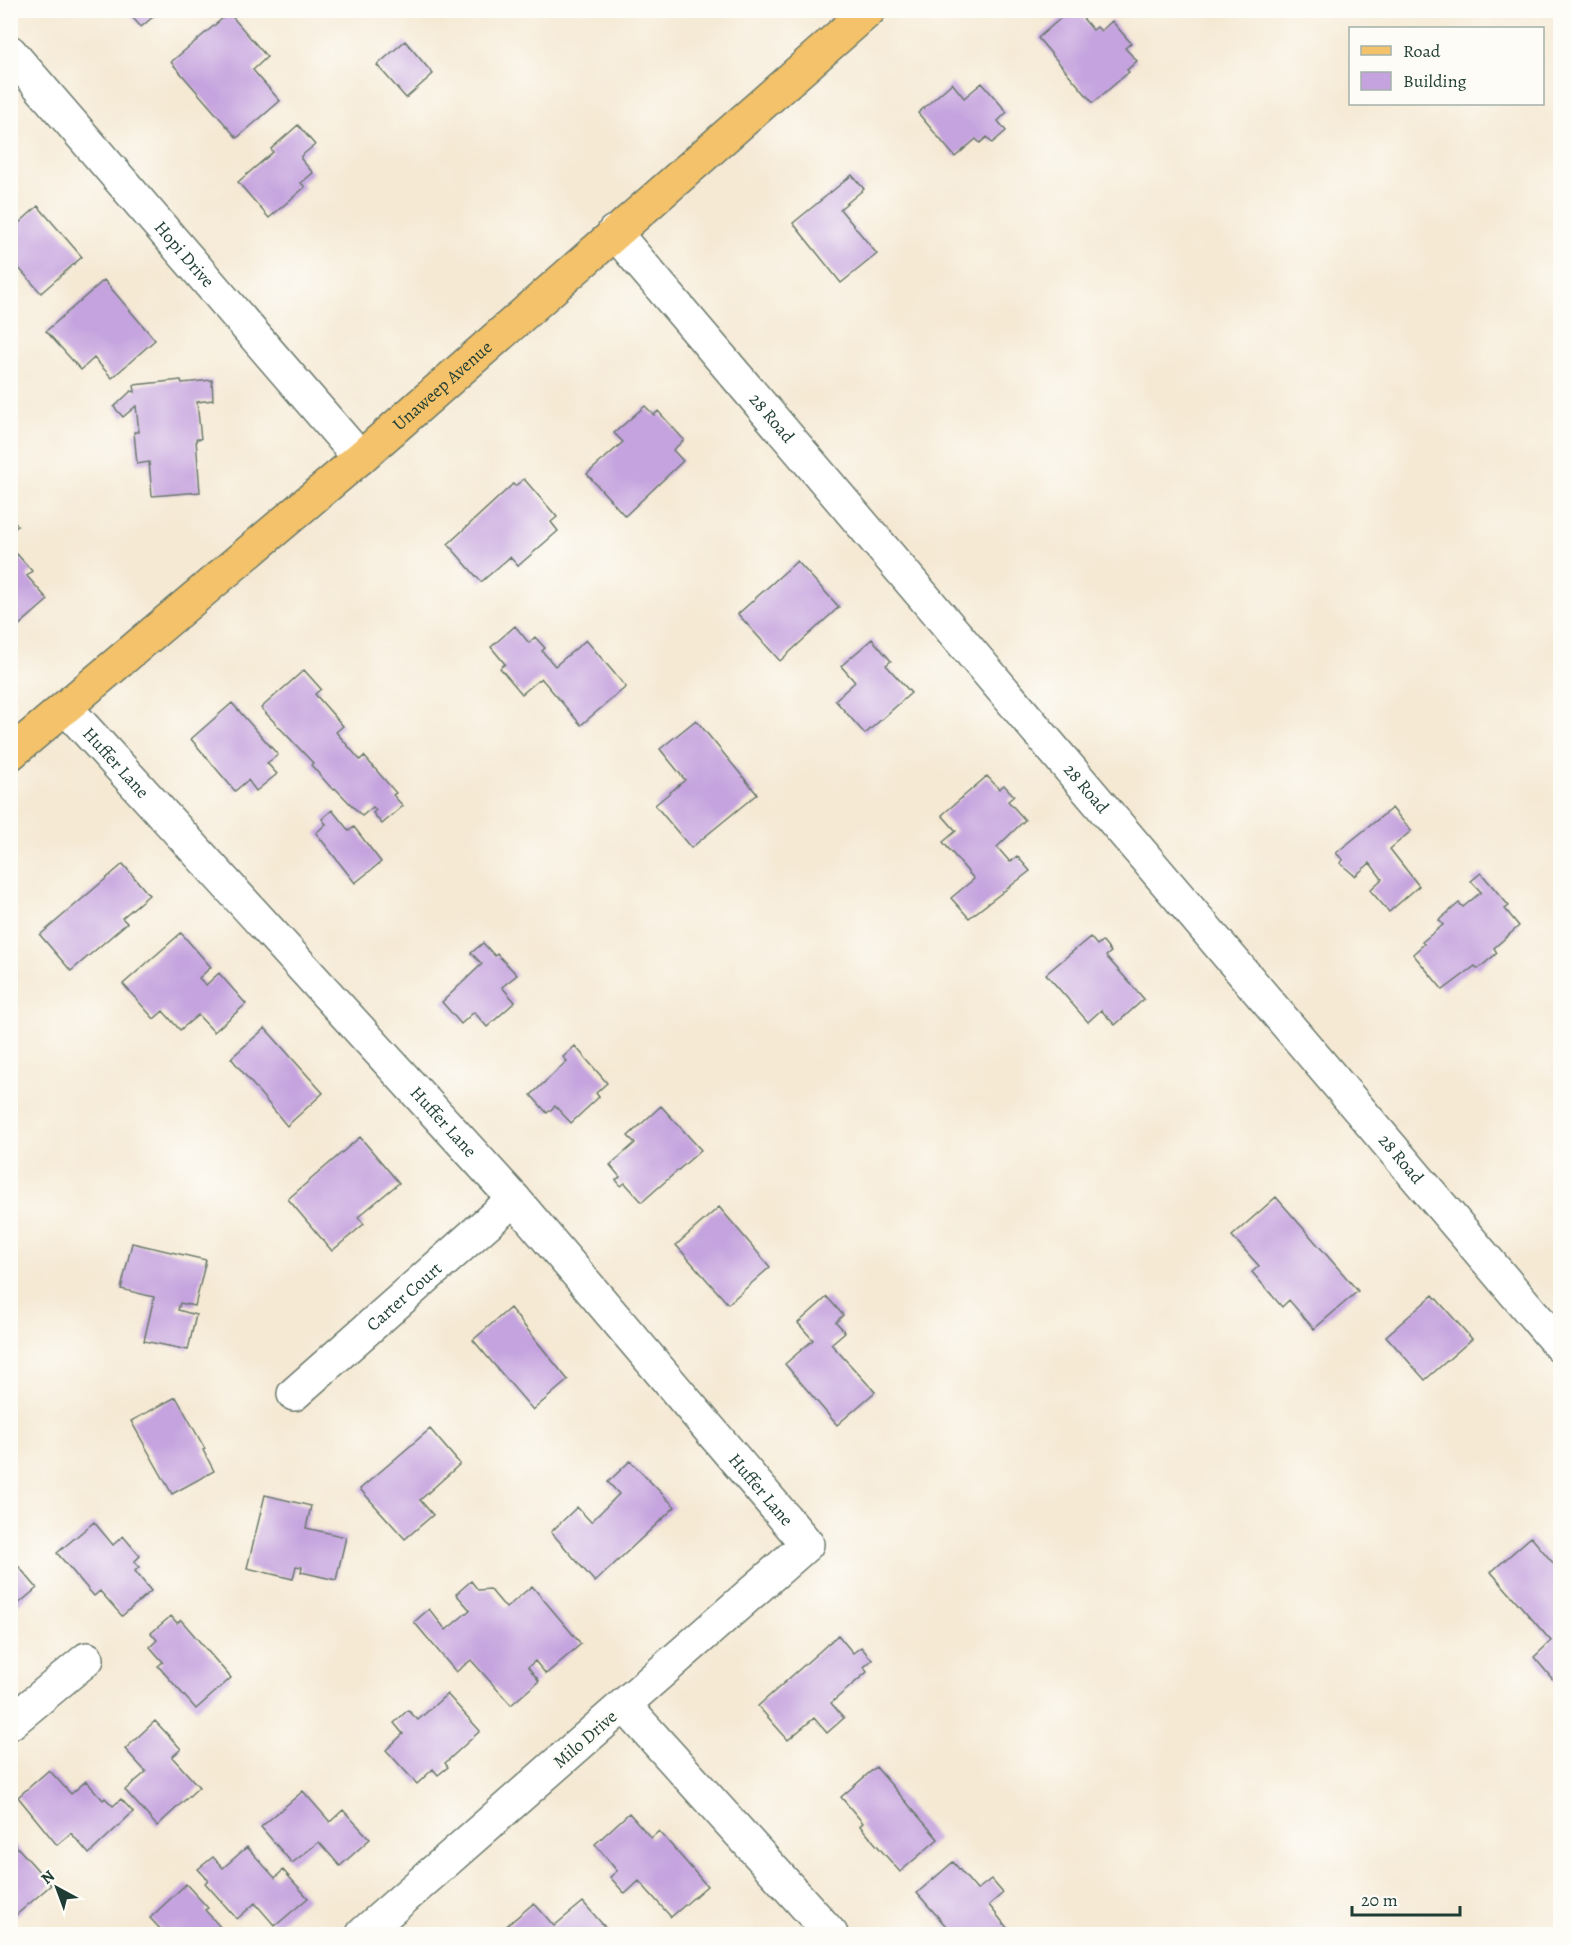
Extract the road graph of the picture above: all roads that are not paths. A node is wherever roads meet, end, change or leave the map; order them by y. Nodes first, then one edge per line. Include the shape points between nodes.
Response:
1 (869, 10) edge
2 (10, 52) edge
3 (614, 232) junction
4 (360, 458) junction
5 (66, 708) junction
6 (10, 754) edge
7 (514, 1199) junction
8 (1560, 1346) edge
9 (294, 1394) dead end
10 (807, 1544) joint
11 (87, 1659) dead end
12 (624, 1705) junction
13 (10, 1723) edge
14 (363, 1935) edge
15 (831, 1935) edge

1 - 3 main road, Unaweep Avenue
2 - 4 street, Hopi Drive
3 - 4 main road, Unaweep Avenue
3 - 8 street, 28 Road
4 - 5 main road, Unaweep Avenue
5 - 6 main road, Unaweep Avenue
5 - 7 street, Huffer Lane
7 - 9 street, Carter Court
7 - 10 street, Huffer Lane
10 - 12 street, Milo Drive
11 - 13 street
12 - 14 street, Milo Drive
12 - 15 street

